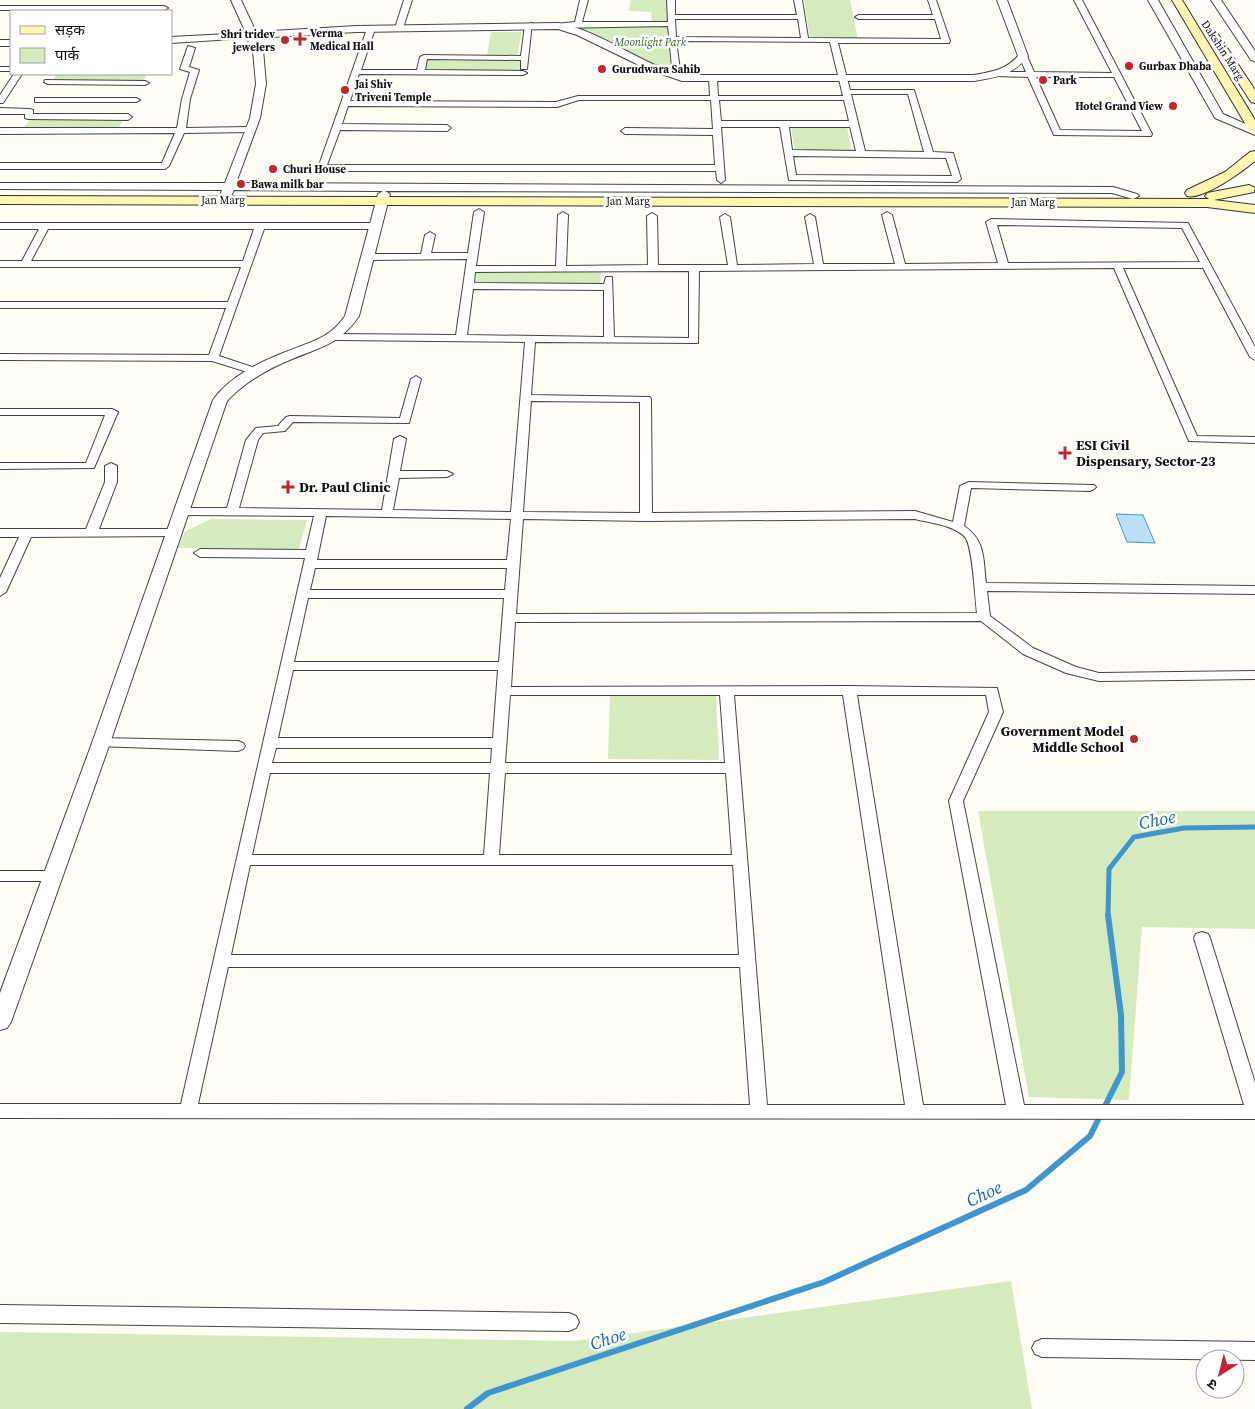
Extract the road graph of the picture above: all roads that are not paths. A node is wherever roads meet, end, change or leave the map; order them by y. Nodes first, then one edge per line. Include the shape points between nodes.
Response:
1 (81, 0) edge
2 (236, 0) edge
3 (408, 0) edge
4 (584, 0) edge
5 (671, 0) edge
6 (798, 0) edge
7 (932, 0) edge
8 (1002, 0) edge
9 (1078, 0) edge
10 (1153, 0) edge
11 (1177, 0) edge
12 (1216, 0) edge
13 (0, 8) edge
14 (76, 8) junction
15 (164, 8) dead end
16 (251, 8) dead end
17 (53, 10) edge
18 (801, 17) junction
19 (859, 17) dead end
20 (938, 17) junction
21 (672, 20) junction
22 (578, 24) junction
23 (1207, 25) dead end
24 (529, 26) junction
25 (558, 26) junction
26 (371, 28) junction
27 (399, 28) junction
28 (256, 34) junction
29 (672, 39) junction
30 (172, 40) edge
31 (805, 41) junction
32 (834, 41) junction
33 (191, 48) dead end
34 (1023, 56) junction
35 (525, 58) junction
36 (1255, 58) edge
37 (355, 72) junction
38 (420, 72) junction
39 (997, 74) junction
40 (1031, 74) junction
41 (17, 75) edge
42 (52, 75) edge
43 (150, 75) edge
44 (1117, 75) junction
45 (677, 77) junction
46 (843, 78) junction
47 (713, 79) junction
48 (48, 82) junction
49 (146, 83) junction
50 (847, 95) junction
51 (714, 98) junction
52 (38, 100) junction
53 (136, 100) junction
54 (1255, 100) edge
55 (0, 101) edge
56 (345, 103) junction
57 (0, 111) edge
58 (29, 114) junction
59 (128, 117) junction
60 (784, 124) junction
61 (853, 124) junction
62 (337, 126) junction
63 (447, 128) dead end
64 (717, 128) junction
65 (20, 130) junction
66 (122, 130) junction
67 (181, 130) junction
68 (250, 130) junction
69 (4, 131) edge
70 (625, 131) dead end
71 (1255, 131) edge
72 (0, 142) edge
73 (789, 153) junction
74 (860, 154) junction
75 (928, 155) junction
76 (1255, 155) edge
77 (0, 166) edge
78 (720, 168) junction
79 (721, 180) dead end
80 (0, 186) edge
81 (1252, 186) edge
82 (0, 193) edge
83 (227, 194) junction
84 (1133, 196) junction
85 (383, 197) junction
86 (0, 200) edge
87 (1185, 200) junction
88 (1255, 208) edge
89 (479, 212) dead end
90 (563, 214) dead end
91 (887, 215) dead end
92 (652, 216) dead end
93 (725, 217) dead end
94 (810, 217) dead end
95 (1255, 220) edge
96 (0, 226) edge
97 (45, 226) junction
98 (260, 226) junction
99 (376, 226) junction
100 (430, 235) dead end
101 (473, 256) junction
102 (368, 257) junction
103 (425, 257) junction
104 (0, 264) edge
105 (24, 264) junction
106 (247, 264) junction
107 (1117, 265) junction
108 (1206, 265) junction
109 (1004, 266) junction
110 (819, 267) junction
111 (901, 267) junction
112 (609, 268) junction
113 (653, 268) junction
114 (694, 268) junction
115 (732, 268) junction
116 (471, 269) junction
117 (561, 269) junction
118 (469, 286) junction
119 (609, 287) junction
120 (0, 305) edge
121 (233, 305) junction
122 (336, 337) junction
123 (461, 339) junction
124 (530, 340) junction
125 (609, 340) junction
126 (0, 357) edge
127 (1255, 357) edge
128 (213, 358) junction
129 (257, 372) junction
130 (416, 380) dead end
131 (525, 398) junction
132 (0, 412) edge
133 (400, 439) dead end
134 (1255, 440) edge
135 (0, 466) edge
136 (111, 466) dead end
137 (447, 474) dead end
138 (393, 475) junction
139 (1090, 487) dead end
140 (180, 510) junction
141 (232, 511) junction
142 (321, 512) junction
143 (387, 513) junction
144 (517, 515) junction
145 (646, 517) junction
146 (958, 527) junction
147 (0, 533) edge
148 (27, 533) junction
149 (91, 533) junction
150 (174, 533) junction
151 (200, 553) dead end
152 (310, 559) junction
153 (513, 564) junction
154 (981, 587) junction
155 (1, 588) edge
156 (1255, 590) edge
157 (302, 594) junction
158 (510, 594) junction
159 (509, 618) junction
160 (984, 618) junction
161 (287, 666) junction
162 (506, 666) junction
163 (1255, 676) edge
164 (727, 690) junction
165 (849, 690) junction
166 (503, 691) junction
167 (101, 743) junction
168 (270, 743) junction
169 (500, 743) junction
170 (238, 746) dead end
171 (264, 768) junction
172 (498, 768) junction
173 (733, 768) junction
174 (244, 860) junction
175 (491, 860) junction
176 (740, 860) junction
177 (0, 876) edge
178 (52, 876) junction
179 (1202, 938) dead end
180 (221, 961) junction
181 (747, 961) junction
182 (0, 1022) edge
183 (915, 1110) junction
184 (1016, 1110) junction
185 (0, 1111) edge
186 (188, 1111) junction
187 (759, 1111) junction
188 (1255, 1112) edge
189 (0, 1314) edge
190 (569, 1322) dead end
191 (1042, 1348) dead end
192 (1255, 1351) edge

1 - 14 street
2 - 28 street
3 - 27 street
4 - 22 street
5 - 21 street
6 - 18 street
7 - 20 street
8 - 34 street
9 - 44 street
10 - 71 street via 1219,116
11 - 71 main road, Dakshin Marg
12 - 36 street
13 - 17 street
14 - 15 street
14 - 17 street
16 - 28 street
18 - 21 street
18 - 31 street
19 - 20 street
20 - 32 street via 946,41
21 - 22 street
21 - 29 street
22 - 25 street
23 - 54 main road, Dakshin Marg
24 - 25 street
24 - 27 street
24 - 35 street
25 - 45 street
26 - 27 street
26 - 28 street
26 - 37 street
28 - 30 street
28 - 68 street via 254,47 258,50 261,84
29 - 31 street
29 - 45 street
31 - 32 street
32 - 46 street
33 - 67 street via 180,69 195,70
34 - 39 street via 1015,67
34 - 40 street
35 - 38 street via 424,58
35 - 38 street via 522,77
37 - 38 street
37 - 56 street
39 - 40 street
39 - 46 street via 974,78
40 - 44 street
40 - 44 street via 1057,133 1148,134
41 - 55 street
42 - 48 street
43 - 49 street
45 - 47 street
46 - 47 street
46 - 50 street
47 - 51 street
48 - 49 street
48 - 52 street
49 - 53 street
50 - 51 street
50 - 61 street
50 - 75 street via 911,92
51 - 56 street via 578,98 557,105
51 - 64 street
52 - 53 street
52 - 58 street
53 - 59 street
56 - 62 street
57 - 58 street
58 - 59 street
58 - 65 street
59 - 66 street
60 - 61 street
60 - 64 street
60 - 73 street
61 - 74 street
62 - 63 street
62 - 78 street via 322,168
64 - 70 street
64 - 78 street
65 - 66 street
65 - 69 street
66 - 67 street
67 - 68 street
67 - 77 street via 164,166
68 - 83 street
69 - 72 street
73 - 74 street
73 - 75 street via 792,178 957,179 950,155
74 - 75 street
76 - 87 main road via 1230,175
78 - 79 street
80 - 83 street
81 - 87 main road, Jan Marg via 1235,193
81 - 88 main road via 1247,196
82 - 83 main road, Jan Marg
83 - 84 street via 1113,190
83 - 85 main road, Jan Marg
83 - 86 main road, Jan Marg
84 - 85 main road, Jan Marg
84 - 87 main road, Jan Marg
85 - 87 main road, Jan Marg
85 - 99 street
87 - 88 main road, Jan Marg
87 - 95 main road
89 - 101 street
90 - 117 street
91 - 111 street
92 - 113 street
93 - 115 street
94 - 110 street
96 - 97 street
97 - 98 street
97 - 105 street
98 - 99 street
98 - 106 street
99 - 102 street
100 - 103 street
101 - 103 street
101 - 116 street
102 - 103 street
102 - 122 street via 352,316
104 - 105 street
105 - 106 street
106 - 121 street
107 - 108 street
107 - 109 street
107 - 134 street via 1193,439
108 - 109 street via 1185,226 991,222
108 - 127 street
109 - 111 street
110 - 111 street
110 - 115 street
112 - 113 street
112 - 117 street
112 - 119 street
113 - 114 street
114 - 115 street
114 - 125 street via 694,341
116 - 117 street
116 - 118 street
118 - 119 street
118 - 123 street
119 - 125 street
120 - 121 street
121 - 128 street
122 - 123 street
122 - 129 street
123 - 124 street
124 - 125 street
124 - 131 street
126 - 128 street
128 - 129 street
129 - 140 street via 231,387 220,400
130 - 141 street via 405,422 290,419 281,429 260,430 252,440
131 - 144 street
131 - 145 street via 646,399
132 - 135 street via 112,412 90,466
133 - 138 street
136 - 149 street via 111,482
137 - 138 street
138 - 143 street
139 - 146 street via 966,486
140 - 141 street
140 - 150 street
141 - 142 street
142 - 143 street
142 - 152 street
143 - 144 street
144 - 145 street
144 - 153 street
145 - 146 street via 915,515
146 - 154 street via 971,536 976,549
147 - 148 street
148 - 149 street
148 - 155 street
149 - 150 street
150 - 167 street
151 - 152 street
152 - 153 street
152 - 157 street
153 - 158 street
154 - 156 street
154 - 160 street
157 - 158 street
157 - 161 street
158 - 159 street
159 - 160 street
159 - 162 street
160 - 163 street via 1035,654 1070,670 1098,677
161 - 162 street
161 - 168 street
162 - 166 street
164 - 165 street
164 - 166 street
164 - 173 street
165 - 183 street
165 - 184 street via 992,690 996,712 956,801
166 - 169 street
167 - 170 street
167 - 178 street
168 - 169 street
168 - 171 street
169 - 172 street
171 - 172 street
171 - 174 street
172 - 173 street
172 - 175 street
173 - 176 street
174 - 175 street
174 - 180 street
175 - 176 street
176 - 181 street
177 - 178 street
178 - 182 street
179 - 188 street
180 - 181 street
180 - 186 street
181 - 187 street
183 - 184 street
183 - 187 street
184 - 188 street
185 - 186 street
186 - 187 street
189 - 190 street
191 - 192 street

